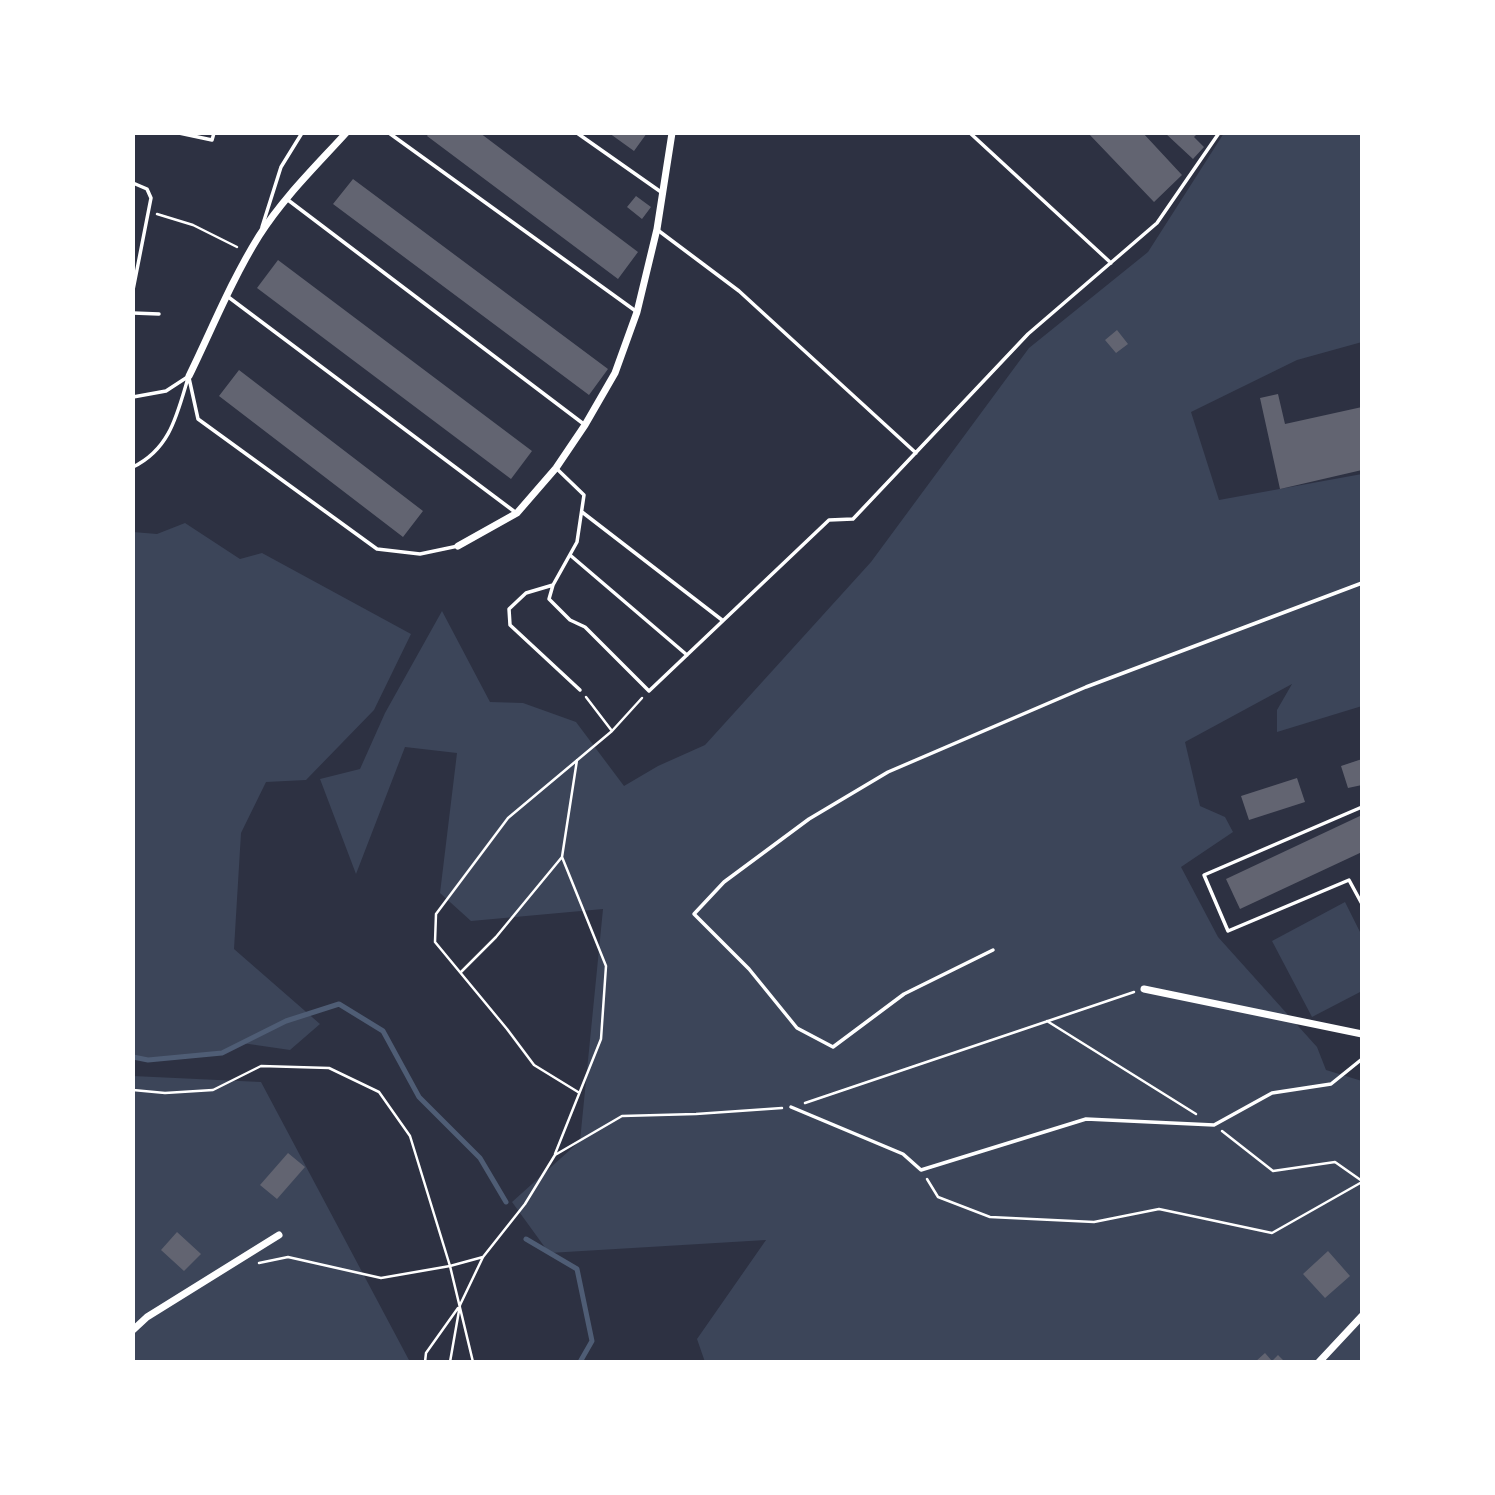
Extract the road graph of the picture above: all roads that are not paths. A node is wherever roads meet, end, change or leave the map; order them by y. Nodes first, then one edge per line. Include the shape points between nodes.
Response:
1 (179, 133) edge
2 (214, 133) edge
3 (302, 133) edge
4 (346, 133) edge
5 (389, 133) edge
6 (577, 133) edge
7 (672, 133) edge
8 (970, 133) edge
9 (1219, 133) edge
10 (133, 183) edge
11 (661, 192) junction
12 (286, 199) junction
13 (657, 229) junction
14 (260, 236) junction
15 (1111, 263) junction
16 (133, 290) edge
17 (226, 295) junction
18 (637, 312) junction
19 (133, 313) edge
20 (159, 314) dead end
21 (188, 376) junction
22 (133, 397) edge
23 (585, 425) junction
24 (916, 453) junction
25 (133, 467) edge
26 (556, 468) junction
27 (581, 512) junction
28 (517, 513) junction
29 (458, 546) joint
30 (570, 555) junction
31 (1362, 583) edge
32 (553, 585) junction
33 (722, 620) junction
34 (687, 655) junction
35 (580, 690) road end
36 (1362, 807) edge
37 (1362, 904) edge
38 (993, 950) dead end
39 (1144, 989) road end
40 (1362, 1034) edge
41 (1362, 1059) edge
42 (791, 1107) road end
43 (279, 1236) dead end
44 (1362, 1316) edge
45 (133, 1330) edge
46 (1319, 1362) edge

1 - 2 lane via 212,140
3 - 14 lane via 281,167
4 - 12 street
5 - 18 lane
6 - 11 lane
7 - 11 street
8 - 15 lane
9 - 15 lane via 1157,223
10 - 16 lane via 147,189 151,198
11 - 13 street
12 - 14 street
12 - 23 lane
13 - 18 street
13 - 24 lane via 739,290
14 - 17 street
15 - 24 lane via 1028,334
17 - 21 street
17 - 28 lane
18 - 23 street via 615,373
19 - 20 lane
21 - 22 lane via 166,391
21 - 25 lane via 162,446
21 - 29 lane via 198,419 377,549 420,554
23 - 26 street
24 - 33 lane via 853,519 830,520
26 - 27 lane via 584,495
26 - 28 street
27 - 30 lane via 578,542
27 - 33 lane
28 - 29 street
30 - 32 lane
30 - 34 lane
31 - 38 lane via 1086,687 888,772 809,819 724,883 694,914 749,969 797,1028 833,1047 904,994
32 - 34 lane via 549,599 570,620 585,627 649,691
32 - 35 lane via 526,593 509,609 510,625
33 - 34 lane
36 - 37 lane via 1204,875 1228,931 1349,880
39 - 40 street
41 - 42 lane via 1331,1084 1272,1093 1214,1125 1086,1119 920,1170 903,1154
43 - 45 street
44 - 46 street

